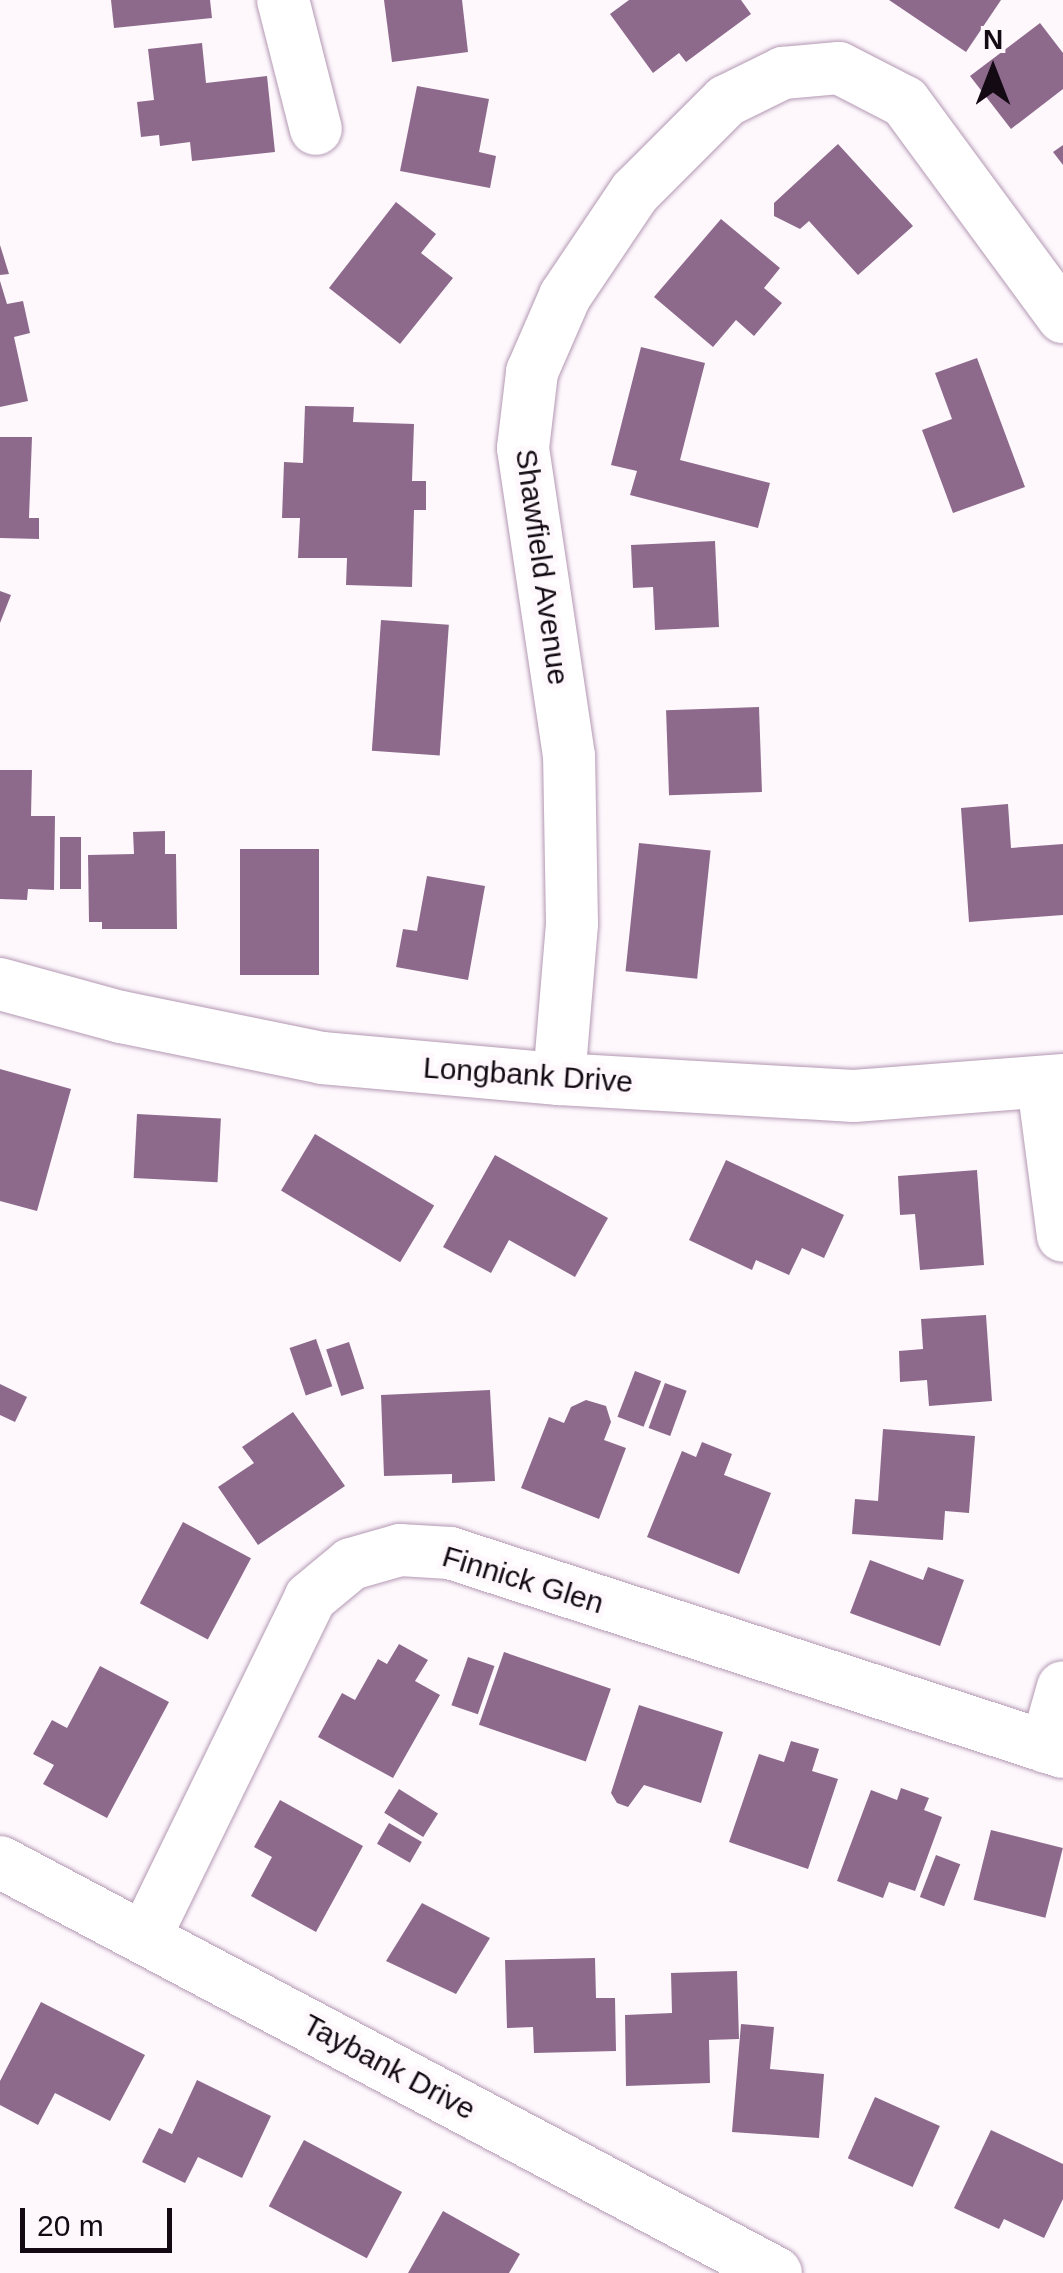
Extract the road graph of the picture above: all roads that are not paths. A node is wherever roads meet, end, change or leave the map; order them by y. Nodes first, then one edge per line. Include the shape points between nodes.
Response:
1 (282, 0) edge
2 (316, 128) dead end
3 (1063, 317) edge
4 (0, 984) edge
5 (558, 1079) junction
6 (1053, 1082) edge
7 (1063, 1236) edge
8 (1063, 1687) edge
9 (1054, 1749) edge
10 (0, 1862) edge
11 (145, 1937) junction
12 (760, 2269) edge

1 - 2 street
3 - 5 street, Shawfield Avenue via 905,102 839,68 782,73 726,101 635,192 565,296 532,372 523,448 569,756 572,924
4 - 5 street, Longbank Drive via 121,1018 322,1058
5 - 6 street, Longbank Drive via 854,1096
6 - 7 street
8 - 9 street, Finnick Glen
9 - 11 street, Finnick Glen via 450,1553 400,1550 352,1564 310,1598
10 - 11 street, Taybank Drive
11 - 12 street, Taybank Drive

